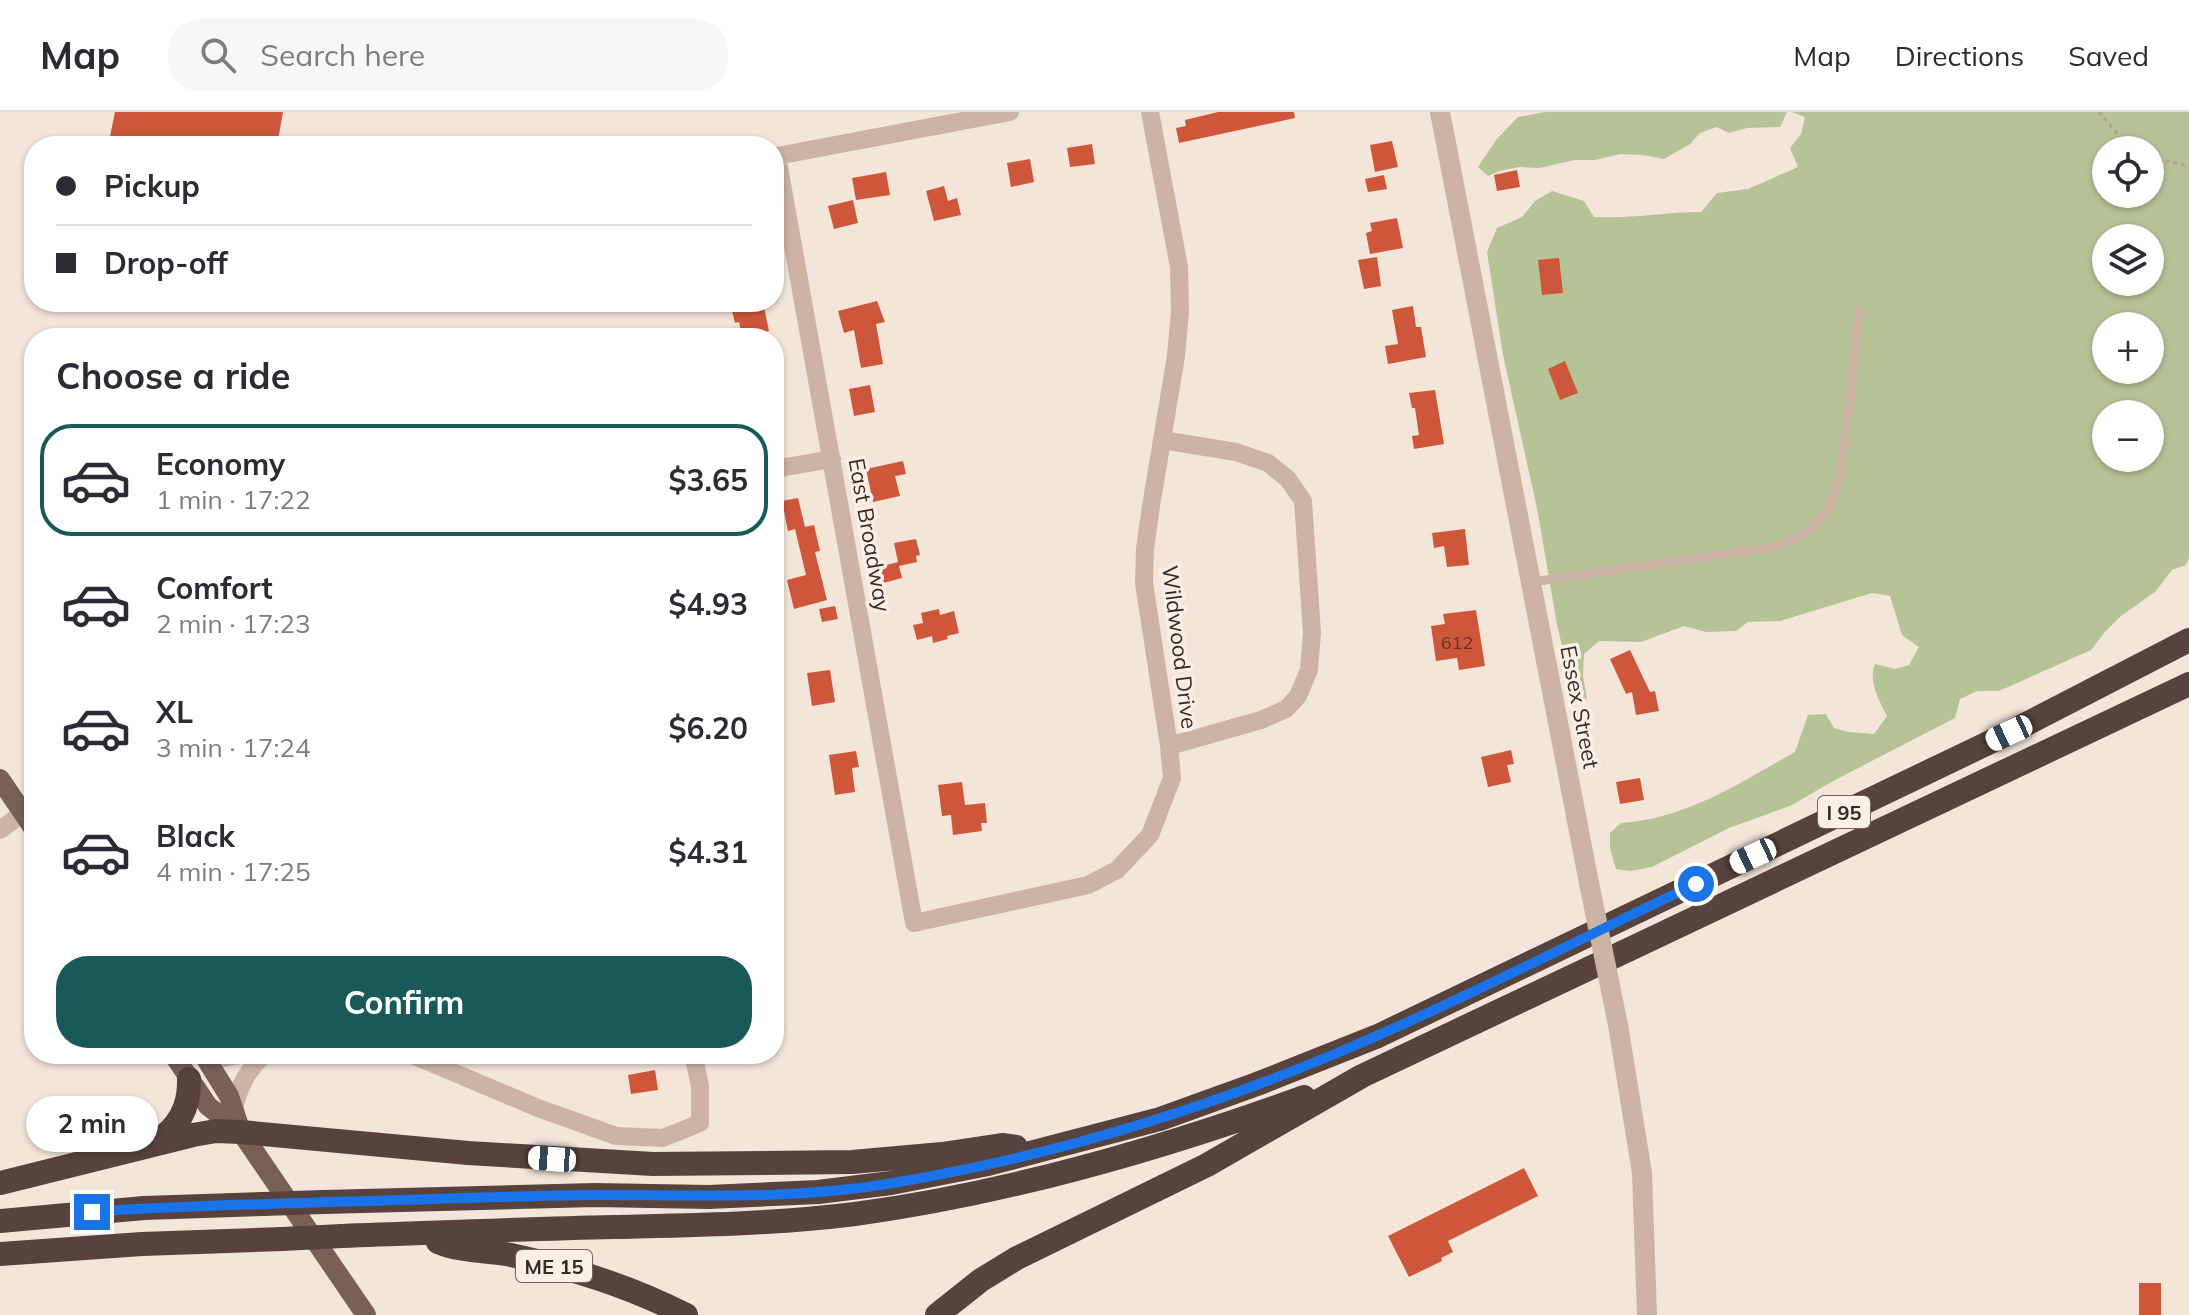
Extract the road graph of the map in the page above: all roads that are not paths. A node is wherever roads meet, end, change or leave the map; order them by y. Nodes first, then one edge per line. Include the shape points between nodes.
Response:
1 (1010, 112) edge
2 (1150, 112) edge
3 (1440, 112) edge
4 (784, 155) edge
5 (784, 195) edge
6 (1859, 310) dead end
7 (1162, 440) junction
8 (832, 459) junction
9 (784, 467) edge
10 (1532, 582) junction
11 (2189, 640) edge
12 (2189, 684) edge
13 (1169, 746) junction
14 (0, 779) edge
15 (24, 814) edge
16 (24, 823) edge
17 (0, 830) edge
18 (914, 923) joint
19 (179, 1064) edge
20 (209, 1064) edge
21 (255, 1064) edge
22 (434, 1064) edge
23 (695, 1064) edge
24 (1362, 1076) junction
25 (189, 1079) junction
26 (234, 1108) junction
27 (241, 1132) junction
28 (145, 1147) junction
29 (1046, 1150) junction
30 (0, 1183) edge
31 (0, 1221) edge
32 (418, 1233) junction
33 (0, 1254) edge
34 (366, 1315) edge
35 (686, 1315) edge
36 (937, 1315) edge
37 (1647, 1315) edge

1 - 4 street, East Broadway
2 - 7 street, Wildwood Drive via 1179,267 1176,356
3 - 10 street, Essex Street
5 - 8 street, East Broadway
6 - 10 lane via 1841,470 1831,504 1814,527 1769,548
7 - 13 street, Wildwood Drive via 1144,583
7 - 13 street via 1236,452 1268,463 1288,479 1303,501 1312,633 1309,670 1286,709
8 - 9 street
8 - 18 street, East Broadway
10 - 37 street, Essex Street, bridge via 1642,1173
11 - 29 highway, I 95 via 2009,733 1378,1036 1160,1119
12 - 24 highway, I 95
13 - 18 street, Wildwood Drive via 1172,778 1158,817 1150,835 1117,870 1088,885
14 - 15 main road
16 - 17 street
19 - 25 main road
20 - 26 main road
21 - 26 street
22 - 23 street via 616,1136 663,1138 700,1123
24 - 32 highway, I 95 via 1095,1165 916,1204 761,1223
24 - 36 highway via 1207,1165 1017,1258
25 - 27 main road via 208,1106
25 - 28 highway via 179,1121 166,1136
26 - 27 main road
27 - 28 highway via 205,1132
27 - 29 highway via 653,1164 852,1162 1002,1145
27 - 34 main road
28 - 30 highway
29 - 31 highway, I 95, bridge via 891,1183 818,1192 144,1208
32 - 33 highway, I 95, bridge
32 - 35 highway, ME 15 via 444,1245 590,1276

